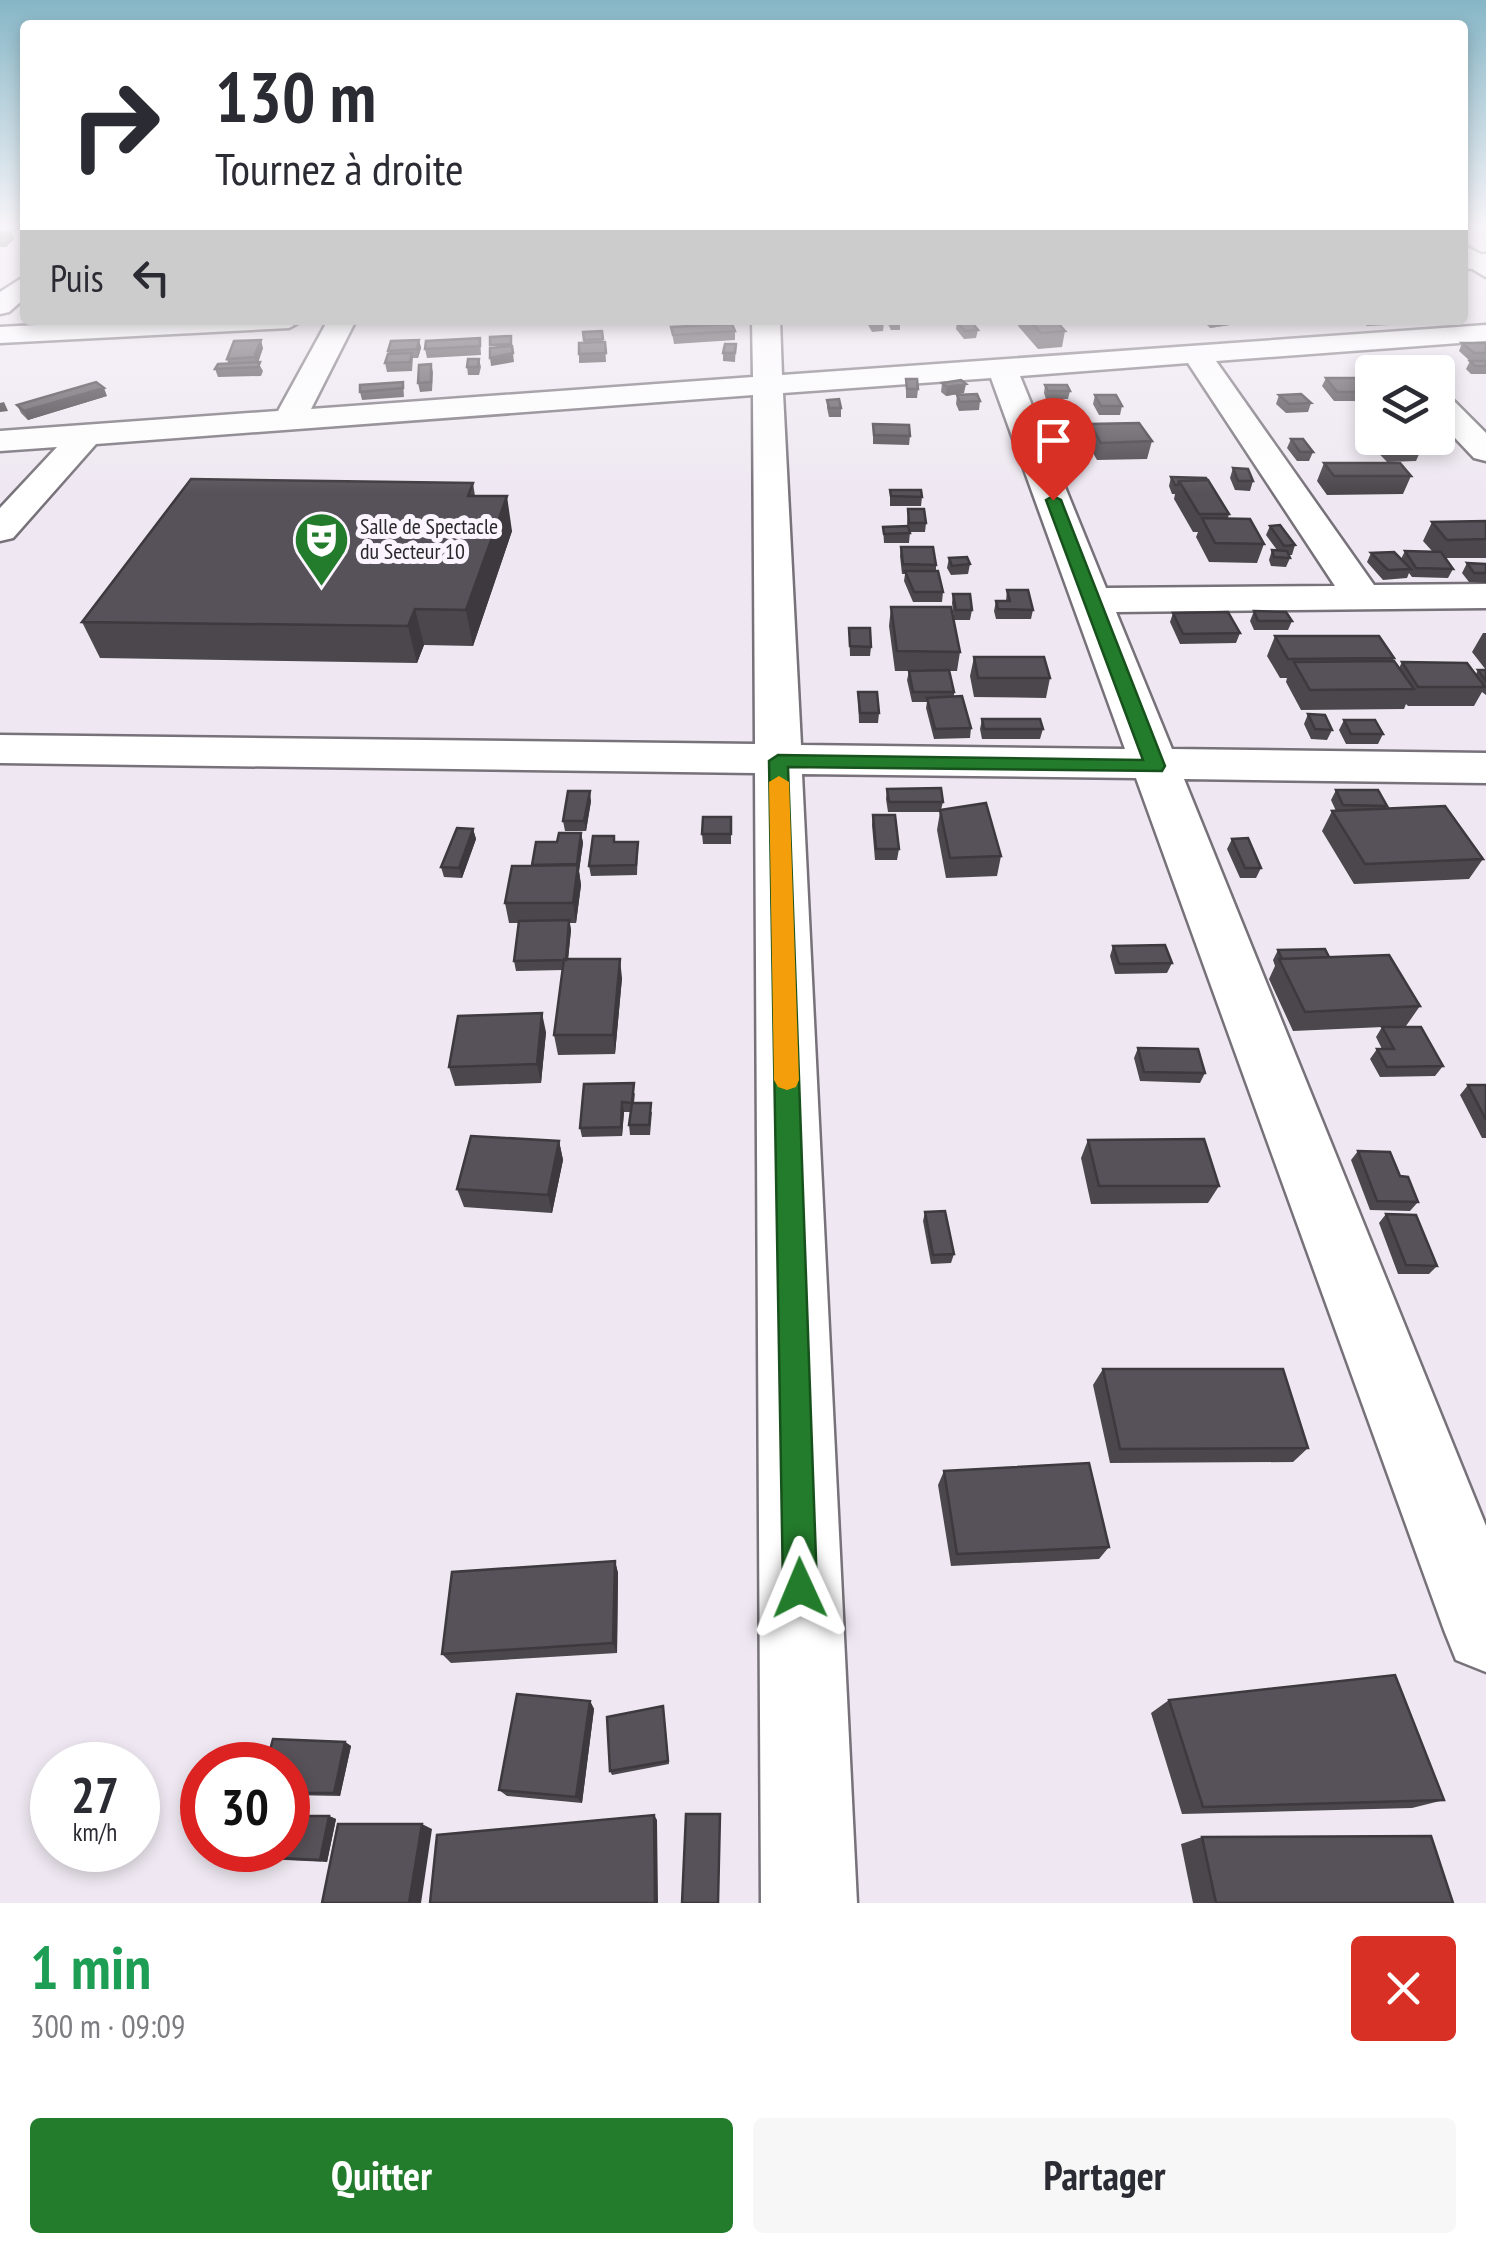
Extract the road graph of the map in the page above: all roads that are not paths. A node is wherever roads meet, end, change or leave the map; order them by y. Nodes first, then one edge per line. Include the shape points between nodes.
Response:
1 (185, 325) edge
2 (339, 325) edge
3 (766, 325) edge
4 (1486, 333) edge
5 (0, 334) edge
6 (1375, 341) junction
7 (1196, 353) junction
8 (1389, 355) edge
9 (1002, 367) junction
10 (768, 383) junction
11 (290, 419) junction
12 (1455, 420) edge
13 (86, 435) junction
14 (0, 441) edge
15 (1486, 452) edge
16 (0, 530) edge
17 (1486, 596) edge
18 (1363, 598) junction
19 (1092, 600) junction
20 (0, 749) edge
21 (778, 761) junction
22 (1155, 766) junction
23 (1477, 780) edge
24 (1486, 1630) edge
25 (809, 1903) edge

1 - 5 street
2 - 11 street
3 - 10 street
4 - 6 street
6 - 7 street
6 - 8 street
7 - 9 street
7 - 18 street
9 - 10 street
9 - 19 street
10 - 11 street
10 - 21 street
11 - 13 street
12 - 15 street
13 - 14 street
13 - 16 street
17 - 18 street
18 - 19 street
19 - 22 street
20 - 21 street
21 - 22 street
21 - 25 street
22 - 23 street
22 - 24 street

